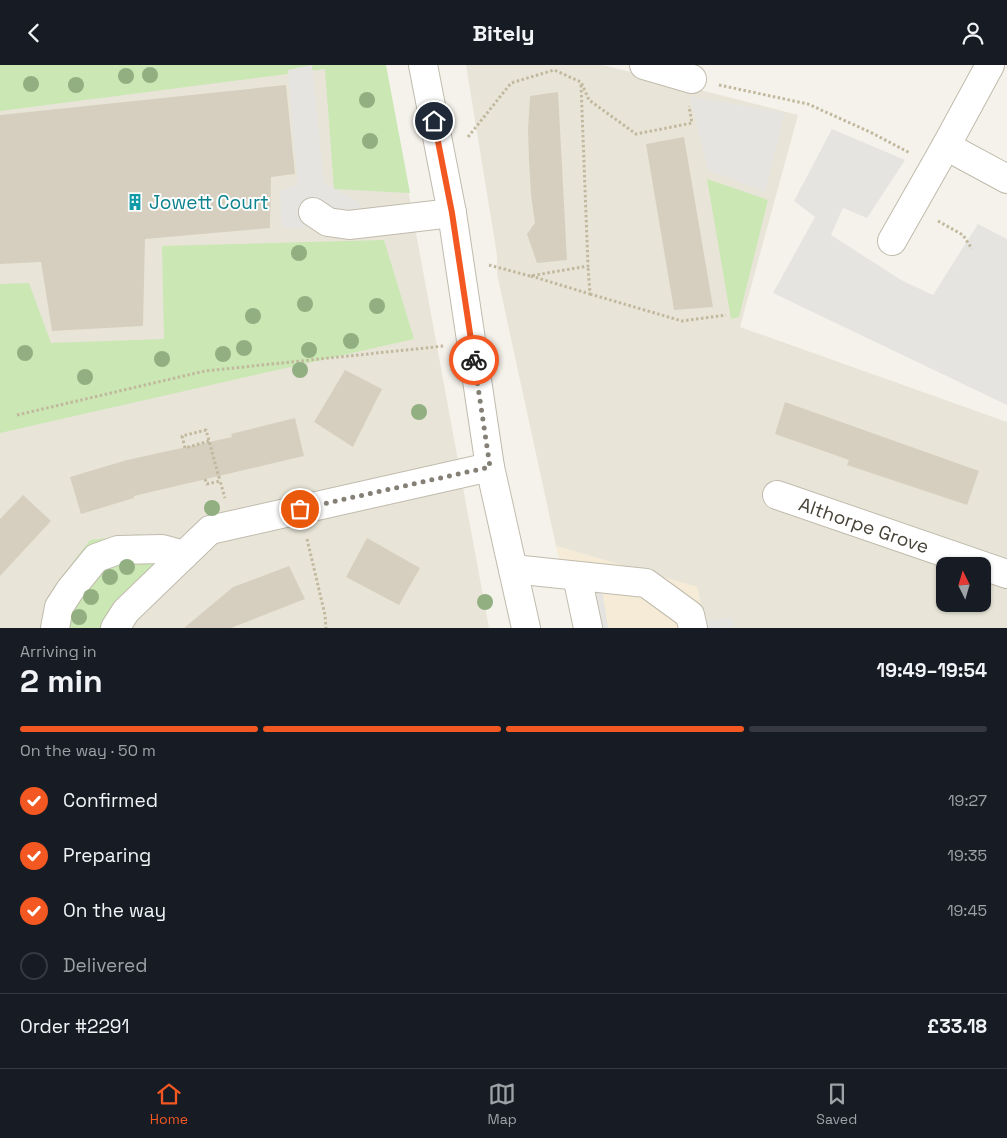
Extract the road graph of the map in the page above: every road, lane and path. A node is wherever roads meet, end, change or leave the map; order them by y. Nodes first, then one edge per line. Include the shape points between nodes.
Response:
1 (423, 65) edge
2 (644, 65) edge
3 (990, 65) edge
4 (692, 79) junction
5 (581, 82) junction
6 (467, 138) dead end
7 (940, 157) junction
8 (1007, 179) edge
9 (313, 212) dead end
10 (452, 213) junction
11 (937, 220) dead end
12 (892, 241) dead end
13 (972, 249) dead end
14 (486, 265) dead end
15 (588, 266) junction
16 (530, 276) junction
17 (590, 294) junction
18 (726, 315) dead end
19 (472, 343) junction
20 (17, 415) dead end
21 (209, 441) junction
22 (490, 467) junction
23 (205, 479) dead end
24 (220, 481) junction
25 (777, 495) dead end
26 (228, 507) dead end
27 (300, 509) junction
28 (184, 555) junction
29 (513, 569) junction
30 (1007, 573) edge
31 (577, 575) junction
32 (55, 628) edge
33 (115, 628) edge
34 (326, 628) edge
35 (526, 628) edge
36 (588, 628) edge
37 (693, 628) edge

1 - 10 street
2 - 4 street
3 - 7 street
4 - 5 path via 687,94 692,123 636,134 589,100
4 - 7 path via 808,104 870,132
5 - 6 path via 554,69 511,83
5 - 15 path
7 - 8 street
7 - 12 street
9 - 10 street via 328,222 349,225
10 - 19 street
11 - 13 path via 963,235
14 - 16 path
15 - 16 path
15 - 17 path
16 - 17 path
17 - 18 path via 682,321
19 - 20 path via 205,371
19 - 22 street
21 - 21 path via 206,430 182,436 184,448
21 - 24 path
22 - 27 street
22 - 29 street
23 - 24 path via 207,485
24 - 26 path
25 - 30 street, Althorpe Grove
27 - 28 street via 210,530
27 - 34 path
28 - 32 street via 162,549 118,550 96,558 59,607
28 - 33 street via 126,611
29 - 31 street
29 - 35 street
31 - 36 street
31 - 37 street via 646,583 690,615

